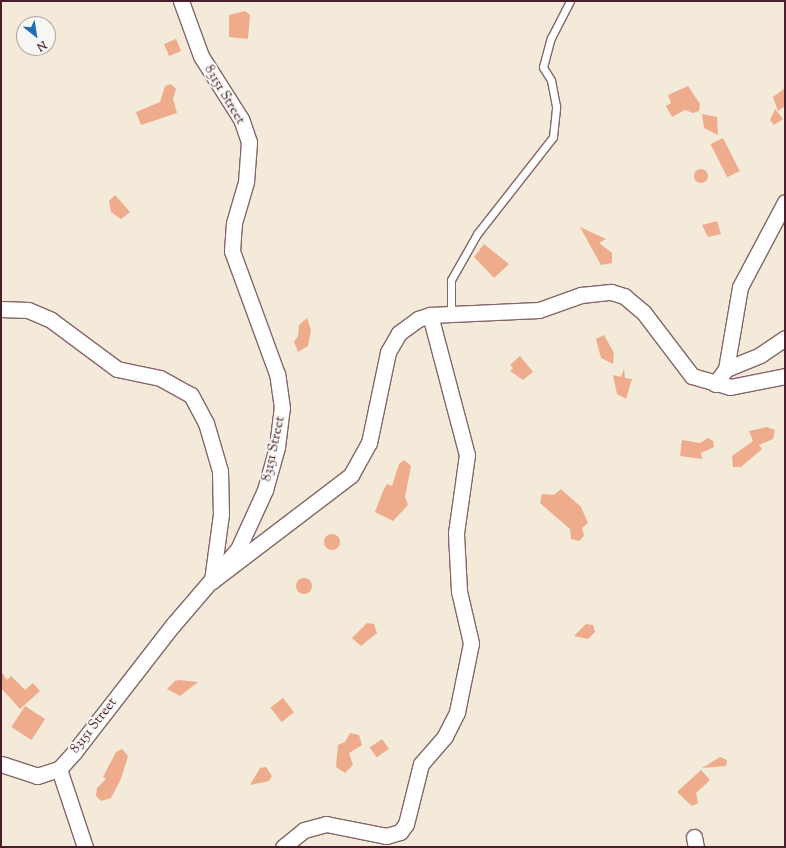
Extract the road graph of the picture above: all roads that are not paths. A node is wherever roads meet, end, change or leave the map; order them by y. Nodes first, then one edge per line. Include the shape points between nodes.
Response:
1 (181, 1) edge
2 (570, 1) edge
3 (785, 202) edge
4 (1, 308) edge
5 (430, 315) junction
6 (450, 315) junction
7 (785, 338) edge
8 (726, 369) junction
9 (785, 376) edge
10 (715, 384) junction
11 (212, 581) junction
12 (1, 764) edge
13 (59, 768) junction
14 (85, 847) edge
15 (282, 847) edge

1 - 11 street, 83151 Street via 201,56 241,119 248,142 246,182 234,223 232,251 264,332 277,374 282,408 277,447 252,524 238,549
2 - 6 lane via 551,38 543,67 551,80 556,106 553,137 477,234 451,280
3 - 8 street via 740,288
4 - 11 street via 28,310 50,320 117,369 160,378 191,395 206,423 220,471 221,514
5 - 6 street
5 - 11 street via 412,321 393,341 369,443 351,475
5 - 15 street via 467,455 456,533 459,591 470,643 457,712 445,736 421,764 406,824 400,832 386,836 326,824 304,830
6 - 10 street via 539,310 581,295 611,292 624,296 644,313 692,376
7 - 8 street via 760,354
8 - 10 street
9 - 10 street via 748,385
11 - 13 street, 83151 Street
12 - 13 street via 37,776
13 - 14 street

